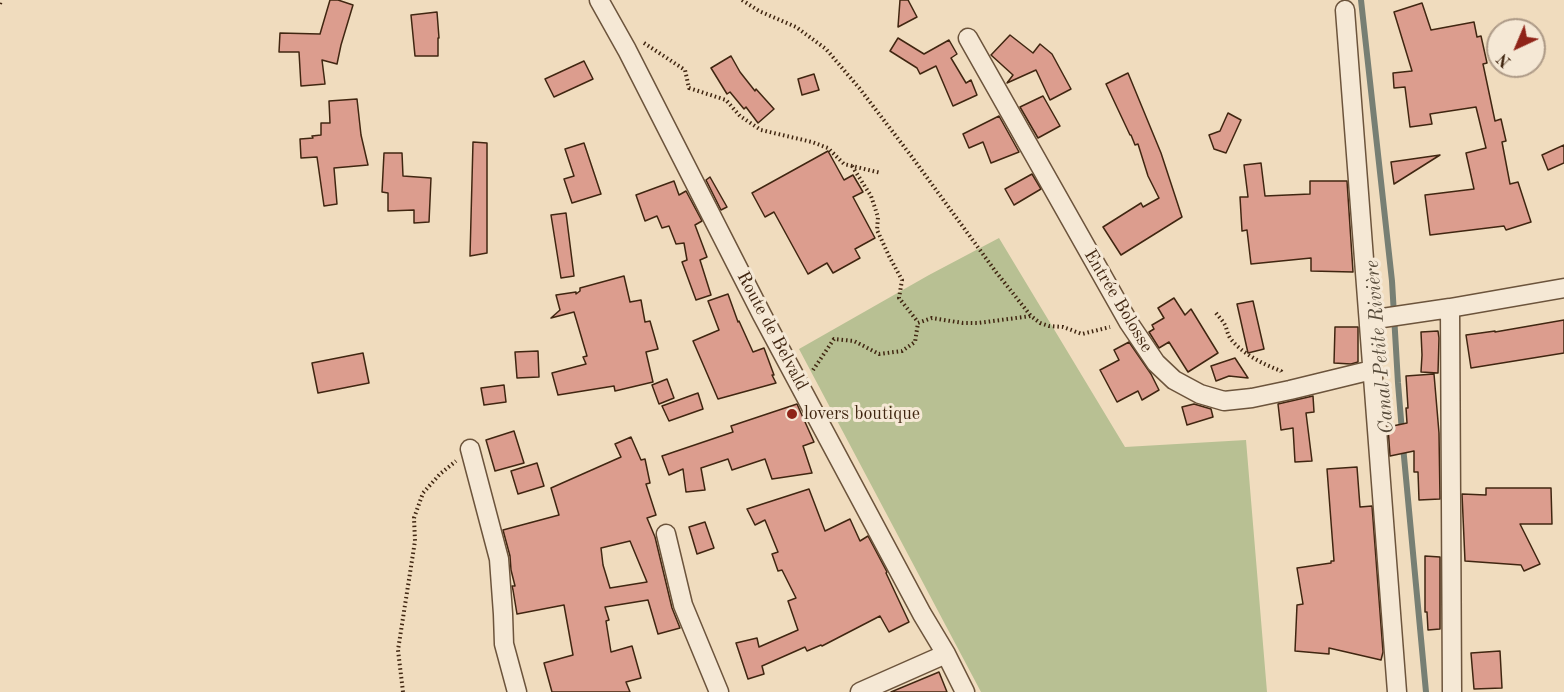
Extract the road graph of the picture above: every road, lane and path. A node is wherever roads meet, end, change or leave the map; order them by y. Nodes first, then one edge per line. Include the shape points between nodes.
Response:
1 (1, 0) edge
2 (599, 0) edge
3 (742, 0) edge
4 (0, 4) edge
5 (1345, 10) dead end
6 (968, 38) dead end
7 (627, 50) junction
8 (852, 166) junction
9 (880, 173) dead end
10 (1564, 288) edge
11 (1450, 308) junction
12 (1216, 313) dead end
13 (1031, 316) junction
14 (1369, 320) junction
15 (918, 323) junction
16 (1129, 323) junction
17 (1372, 370) junction
18 (801, 388) junction
19 (1290, 390) junction
20 (470, 449) joint
21 (666, 534) dead end
22 (946, 654) junction
23 (403, 692) edge
24 (517, 692) edge
25 (719, 692) edge
26 (860, 692) edge
27 (965, 692) edge
28 (1397, 692) edge
29 (1452, 692) edge

1 - 4 path
2 - 7 street, Route de Belvald
3 - 13 path via 796,27 826,49
5 - 14 street
6 - 16 street, Entrée Bolosse
7 - 8 path via 644,43 685,70 689,88 726,100 740,116 761,130 828,148 844,164
7 - 18 street, Route de Belvald
8 - 9 path
8 - 15 path via 871,196 878,217 877,230 902,280 899,298
10 - 11 street
11 - 14 street
11 - 29 street
12 - 19 path via 1237,346 1281,371
13 - 15 path via 971,323 932,318
13 - 16 path via 1040,323 1082,334
14 - 17 street
15 - 18 path via 915,342 902,351 879,354 854,341 834,339
16 - 19 street, Entrée Bolosse via 1156,363 1174,380 1200,394 1224,401
17 - 19 street, Entrée Bolosse
17 - 28 street
18 - 22 street, Route de Belvald
20 - 23 path via 423,493 414,518 415,541 398,650
20 - 24 street via 499,559 504,644
21 - 25 street via 683,605
22 - 26 street
22 - 27 street, Route de Belvald

